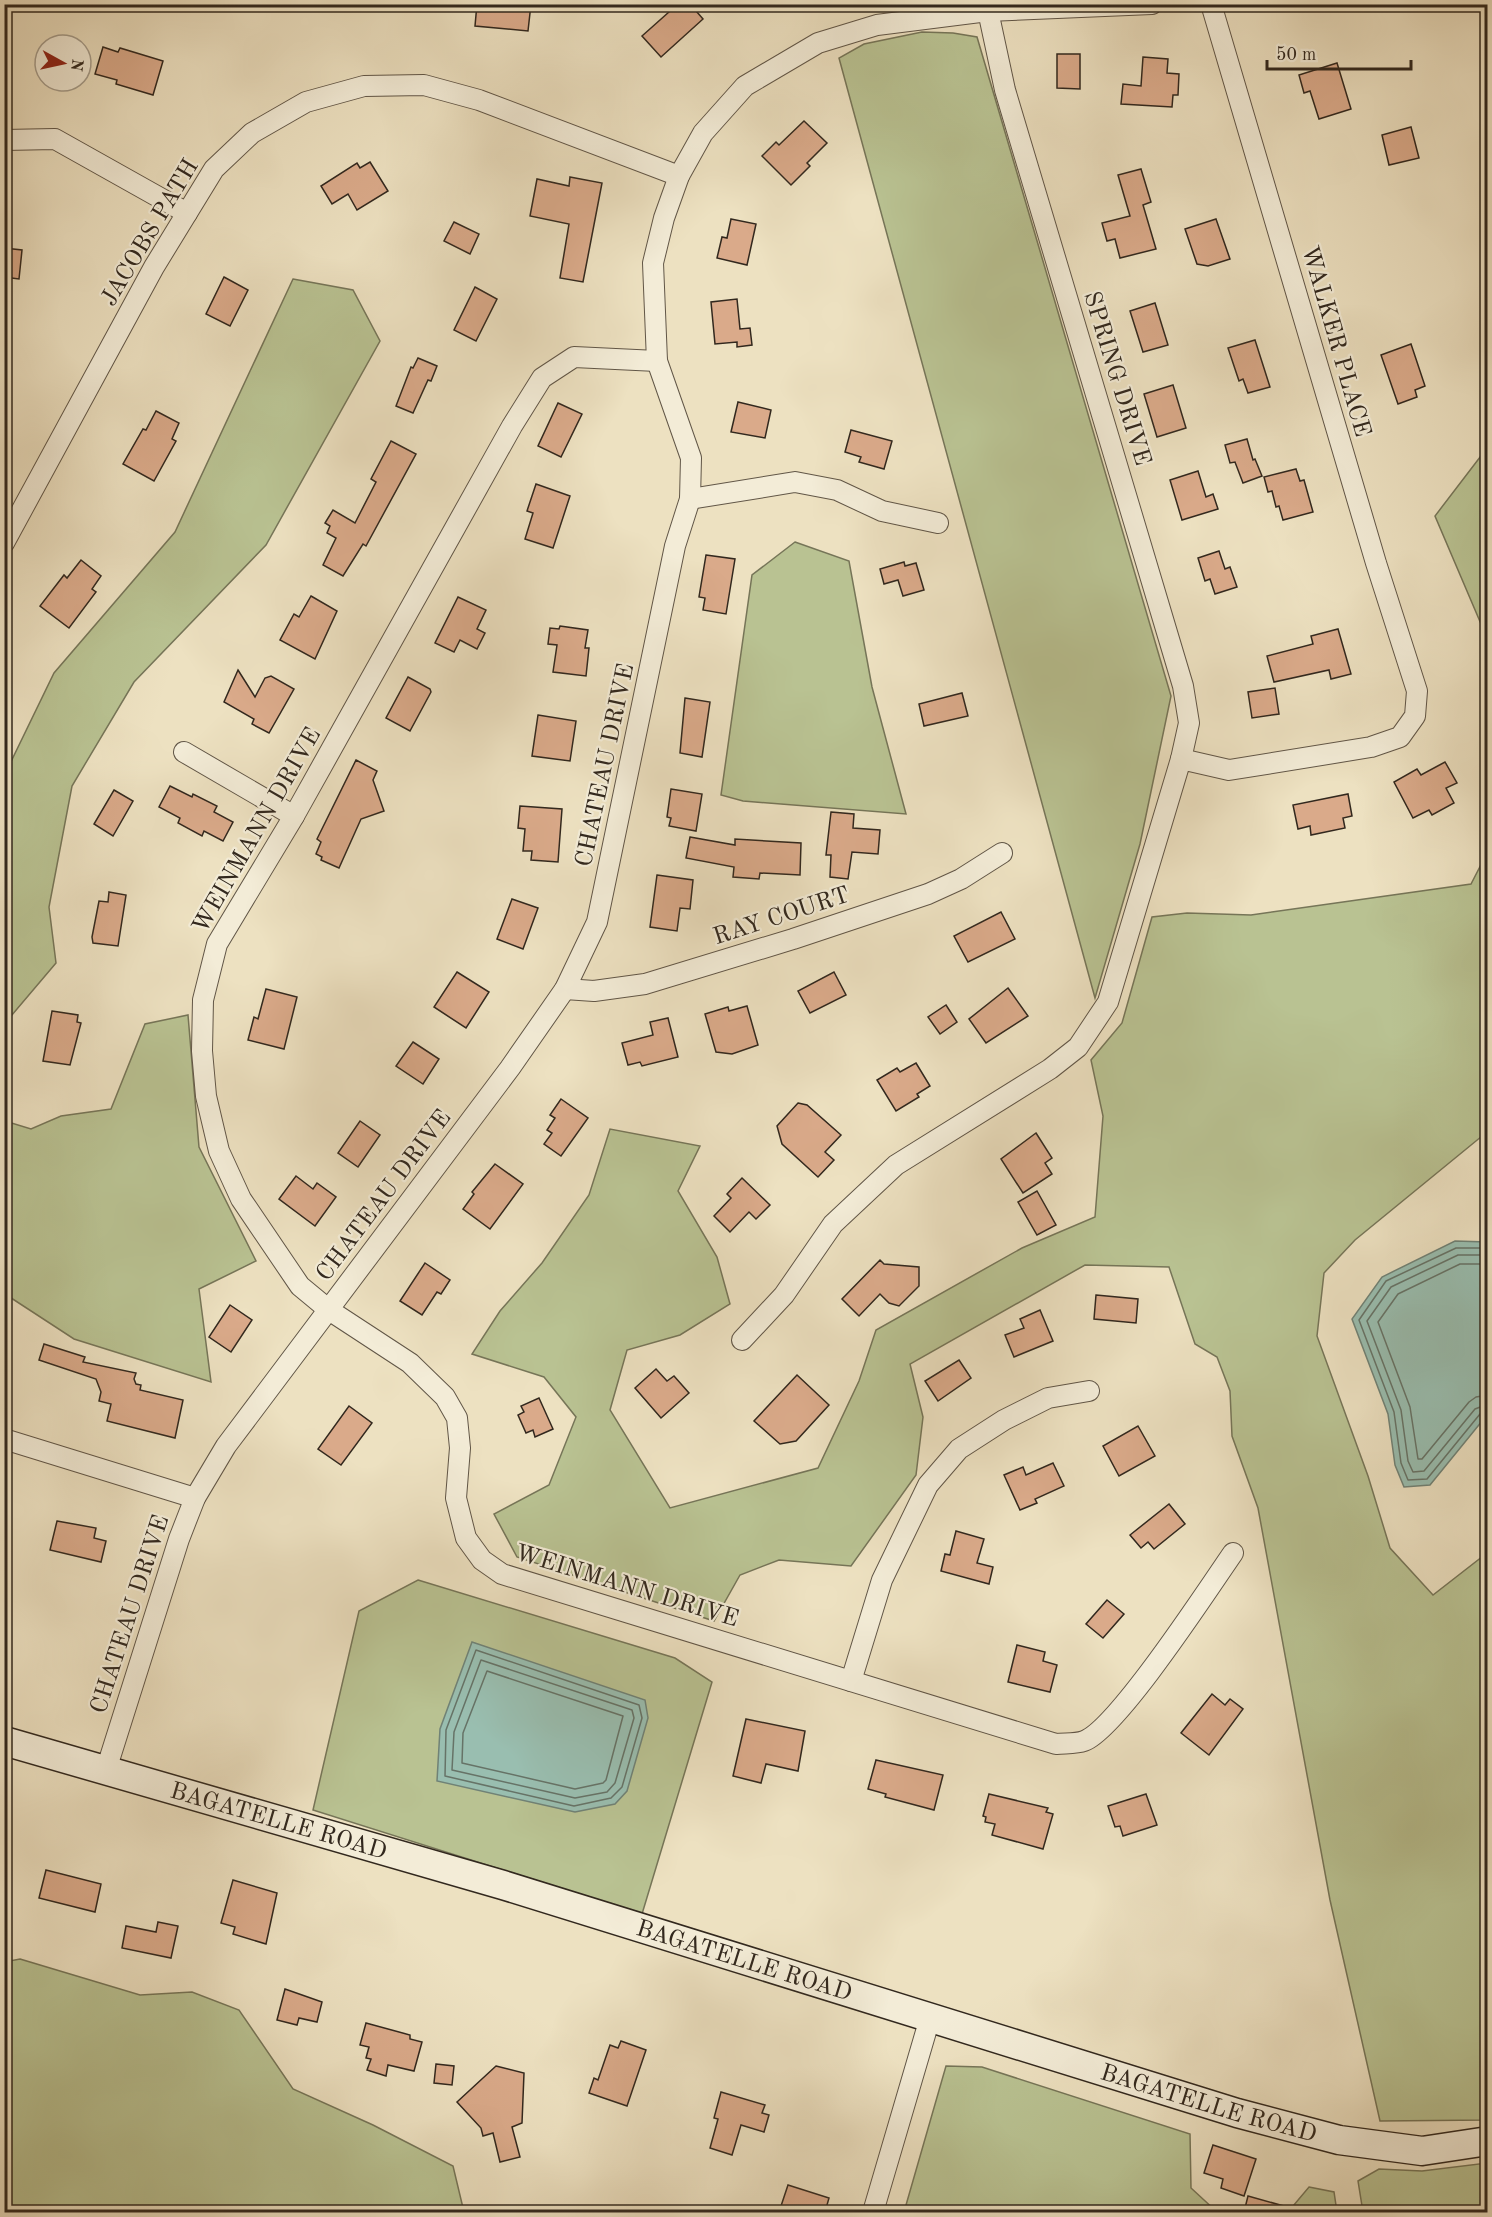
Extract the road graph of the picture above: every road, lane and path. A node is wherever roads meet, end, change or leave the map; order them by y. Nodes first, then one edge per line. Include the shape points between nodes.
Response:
1 (1152, 4) edge
2 (1211, 4) edge
3 (988, 11) junction
4 (4, 140) edge
5 (679, 176) junction
6 (187, 213) junction
7 (657, 362) junction
8 (690, 499) junction
9 (938, 523) dead end
10 (4, 543) edge
11 (184, 752) dead end
12 (1181, 759) junction
13 (294, 816) junction
14 (1002, 853) dead end
15 (565, 989) junction
16 (329, 1310) junction
17 (742, 1340) dead end
18 (1089, 1391) dead end
19 (4, 1439) edge
20 (195, 1498) junction
21 (1233, 1553) dead end
22 (851, 1681) junction
23 (4, 1741) edge
24 (106, 1770) junction
25 (930, 2018) junction
26 (1488, 2141) edge
27 (873, 2212) edge

1 - 3 street, CHATEAU DRIVE
2 - 12 street, WALKER PLACE via 1417,691 1415,716 1400,737 1371,747 1229,770
3 - 5 street, CHATEAU DRIVE via 877,25 818,43 745,86 703,133
3 - 12 street, SPRING DRIVE via 1005,90 1183,686 1189,723
4 - 6 street via 55,139
5 - 6 street, JACOBS PATH via 479,100 424,85 364,86 306,102 252,134 214,169
5 - 7 street, CHATEAU DRIVE via 653,263
6 - 10 street, JACOBS PATH
7 - 8 street, CHATEAU DRIVE via 691,458
7 - 13 street, WEINMANN DRIVE via 574,357 542,378
8 - 9 street via 795,482 837,490 882,511
8 - 15 street, CHATEAU DRIVE via 675,546 597,922
11 - 13 street
12 - 17 street, SPRING DRIVE via 1108,1002 1078,1047 1050,1069 896,1165 833,1224 784,1295
13 - 16 street, WEINMANN DRIVE via 217,944 203,1000 202,1051 206,1096 219,1151 242,1199 300,1286
14 - 15 street, RAY COURT via 928,894 793,939 645,984 594,991
15 - 16 street, CHATEAU DRIVE
16 - 20 street, CHATEAU DRIVE via 226,1446
16 - 22 street, WEINMANN DRIVE via 410,1363 446,1397 457,1418 460,1448 456,1498 466,1538 482,1560 502,1574
18 - 22 street via 1048,1398 1004,1420 959,1449 928,1485 882,1580
19 - 20 street
20 - 24 street, CHATEAU DRIVE
21 - 22 street, WEINMANN DRIVE via 1156,1663 1110,1720 1085,1741 1056,1744
23 - 24 street, BAGATELLE ROAD
24 - 25 street, BAGATELLE ROAD via 502,1885
25 - 26 street, BAGATELLE ROAD via 1191,2099 1339,2140 1422,2151
25 - 27 street

